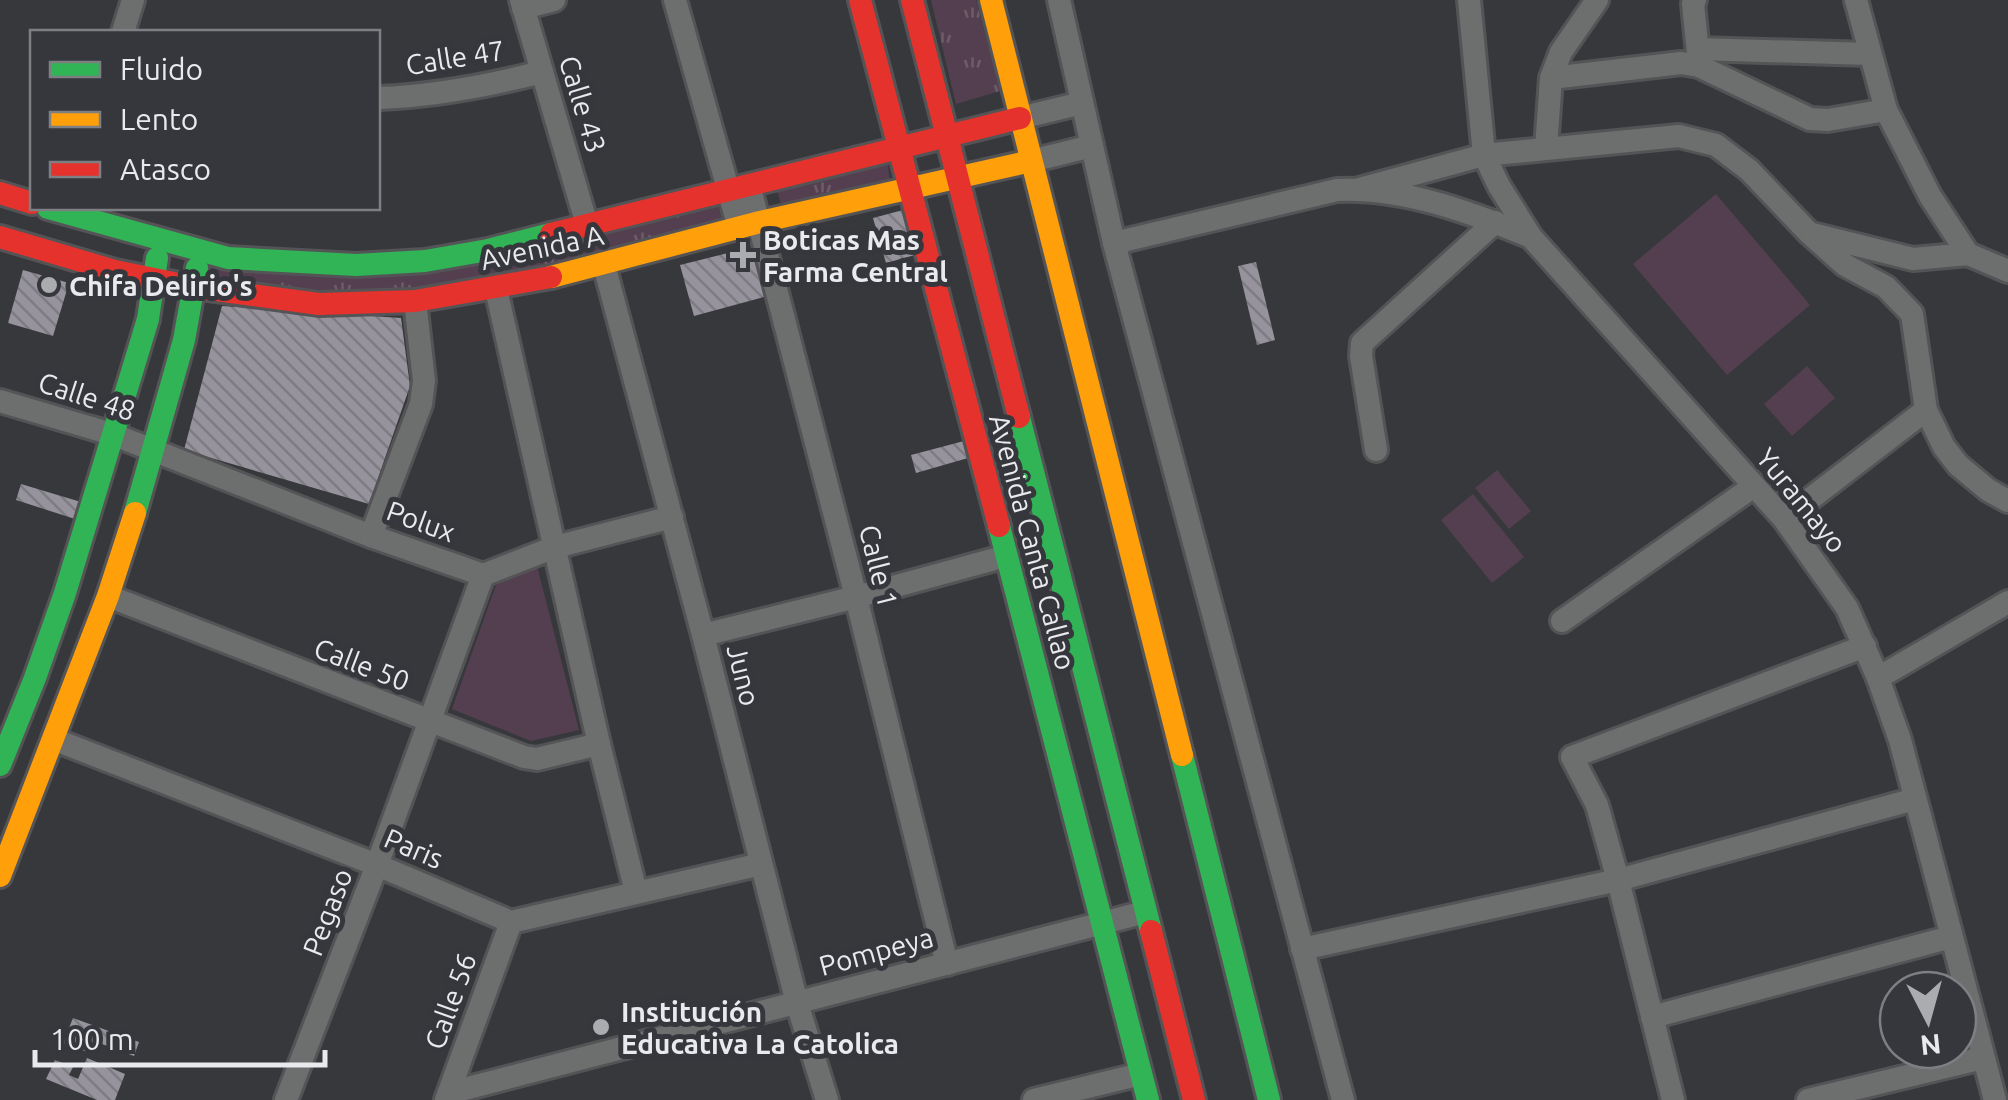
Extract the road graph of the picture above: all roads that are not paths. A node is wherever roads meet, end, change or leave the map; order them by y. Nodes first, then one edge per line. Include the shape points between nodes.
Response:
1 (134, 0) edge
2 (554, 0) edge
3 (675, 0) edge
4 (860, 0) edge
5 (912, 0) edge
6 (990, 0) edge
7 (1059, 0) edge
8 (1470, 0) edge
9 (1597, 0) edge
10 (1696, 0) edge
11 (1856, 0) edge
12 (522, 4) edge
13 (124, 30) edge
14 (1870, 54) junction
15 (1699, 58) junction
16 (542, 72) junction
17 (1551, 78) junction
18 (380, 98) edge
19 (1082, 103) junction
20 (1886, 110) junction
21 (1020, 118) junction
22 (947, 136) junction
23 (1092, 146) junction
24 (1546, 148) junction
25 (899, 149) junction
26 (1484, 155) junction
27 (1031, 160) junction
28 (957, 177) junction
29 (739, 187) junction
30 (909, 188) junction
31 (1358, 190) junction
32 (0, 193) edge
33 (30, 202) edge
34 (63, 210) edge
35 (1495, 222) junction
36 (587, 225) junction
37 (750, 225) junction
38 (1809, 233) junction
39 (0, 237) edge
40 (1531, 237) junction
41 (161, 239) junction
42 (1114, 243) junction
43 (200, 249) junction
44 (1968, 254) junction
45 (604, 265) junction
46 (2008, 271) edge
47 (154, 279) junction
48 (193, 287) junction
49 (496, 289) junction
50 (415, 300) junction
51 (0, 401) edge
52 (1926, 410) junction
53 (112, 434) junction
54 (155, 450) junction
55 (1376, 450) dead end
56 (1754, 486) junction
57 (2008, 501) edge
58 (672, 517) junction
59 (1784, 519) junction
60 (371, 536) junction
61 (555, 546) junction
62 (1006, 556) junction
63 (483, 575) junction
64 (108, 596) junction
65 (856, 597) junction
66 (2008, 602) edge
67 (1562, 621) dead end
68 (703, 634) junction
69 (1865, 646) junction
70 (1878, 678) junction
71 (429, 722) junction
72 (53, 739) junction
73 (599, 744) junction
74 (0, 765) edge
75 (1915, 800) junction
76 (762, 864) junction
77 (377, 865) junction
78 (0, 876) edge
79 (1618, 880) junction
80 (636, 892) junction
81 (1144, 912) junction
82 (510, 922) junction
83 (1104, 924) junction
84 (1951, 938) junction
85 (1302, 949) junction
86 (947, 964) junction
87 (797, 1003) junction
88 (1652, 1017) junction
89 (1983, 1058) junction
90 (1141, 1074) junction
91 (448, 1097) edge
92 (286, 1100) edge
93 (827, 1100) edge
94 (1034, 1100) edge
95 (1148, 1100) edge
96 (1194, 1100) edge
97 (1269, 1100) edge
98 (1342, 1100) edge
99 (1673, 1100) edge
100 (1808, 1100) edge
101 (1994, 1100) edge

1 - 13 street
2 - 12 street
3 - 29 street, Calle 1
4 - 25 street, Avenida Canta Callao
5 - 22 street, Avenida Canta Callao
6 - 21 street
7 - 19 street
8 - 26 street, Yuramayo
9 - 17 street
10 - 15 street
11 - 14 street
12 - 16 street, Calle 43
14 - 15 street
14 - 20 street
15 - 17 street
15 - 20 street via 1810,119
16 - 18 street, Calle 47 via 463,90
16 - 36 street, Calle 43
17 - 24 street
19 - 21 street, Avenida A
19 - 23 street
20 - 44 street
21 - 22 street, Avenida A
21 - 27 street
22 - 25 street, Avenida A
22 - 28 street, Avenida Canta Callao
23 - 27 street, Avenida A
23 - 42 street
24 - 26 street
24 - 38 street via 1679,136 1716,145 1750,170
25 - 29 street, Avenida A
25 - 30 street, Avenida Canta Callao
26 - 31 street
26 - 40 street, Yuramayo
27 - 28 street, Avenida A
27 - 97 street
28 - 30 street, Avenida A
28 - 81 street, Avenida Canta Callao
29 - 36 street, Avenida A
29 - 37 street, Calle 1
30 - 37 street, Avenida A
30 - 62 street, Avenida Canta Callao
31 - 35 street via 1417,198
31 - 42 street
32 - 33 street
34 - 41 street, Avenida A
35 - 40 street
35 - 55 street via 1362,343
36 - 43 street, Avenida A via 457,255 356,265 228,258
37 - 45 street, Avenida A
37 - 65 street, Calle 1
38 - 44 street via 1913,259
38 - 52 street via 1845,265 1886,287 1912,314
39 - 47 street, Avenida A
40 - 56 street, Yuramayo
41 - 43 street, Avenida A
41 - 47 street
42 - 85 street
43 - 48 street
44 - 46 street
45 - 49 street, Avenida A
45 - 58 street, Juno
47 - 48 street, Avenida A
47 - 53 street
48 - 50 street, Avenida A via 319,304
48 - 54 street
49 - 50 street, Avenida A
49 - 61 street
50 - 60 street via 421,404
51 - 53 street, Calle 48
52 - 57 street via 1958,465
52 - 59 street
53 - 54 street, Calle 48
53 - 74 street via 65,593
54 - 60 street, Polux
54 - 64 street
56 - 59 street, Yuramayo
56 - 67 street
58 - 61 street
58 - 68 street, Juno
59 - 69 street, Yuramayo via 1847,608
60 - 63 street, Polux
61 - 63 street
61 - 73 street
62 - 65 street
62 - 83 street, Avenida Canta Callao
63 - 71 street, Pegaso
64 - 71 street, Calle 50
64 - 72 street
65 - 68 street
65 - 86 street, Calle 1
66 - 70 street
68 - 76 street, Juno
69 - 70 street, Yuramayo
69 - 79 street via 1572,757 1596,805
70 - 75 street, Yuramayo
71 - 73 street, Calle 50 via 537,759
71 - 77 street, Pegaso
72 - 77 street, Paris
72 - 78 street
73 - 80 street
75 - 79 street
75 - 84 street, Yuramayo
76 - 80 street
76 - 87 street, Juno
77 - 82 street, Paris
77 - 92 street, Pegaso
79 - 85 street
79 - 88 street
80 - 82 street
81 - 83 street, Pompeya
81 - 96 street, Avenida Canta Callao
82 - 91 street, Calle 56
83 - 86 street, Pompeya
83 - 90 street, Avenida Canta Callao
84 - 88 street
84 - 89 street, Yuramayo
85 - 98 street
86 - 87 street, Pompeya
87 - 91 street, Pompeya
87 - 93 street, Juno
88 - 99 street
89 - 100 street
89 - 101 street, Yuramayo
90 - 94 street
90 - 95 street, Avenida Canta Callao

